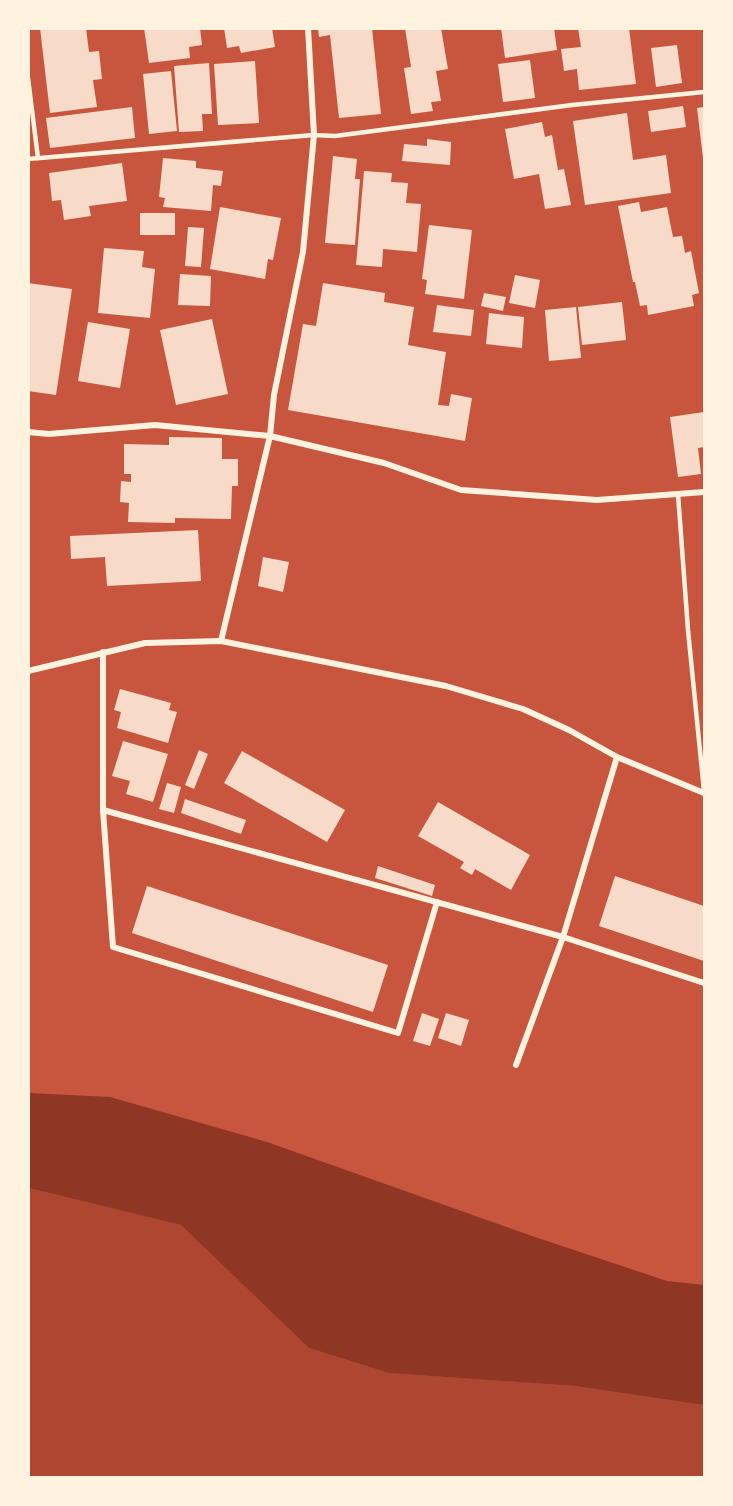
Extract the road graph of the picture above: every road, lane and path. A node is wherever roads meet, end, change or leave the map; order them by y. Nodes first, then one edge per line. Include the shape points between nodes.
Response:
1 (308, 28) edge
2 (28, 78) edge
3 (705, 92) edge
4 (314, 135) junction
5 (38, 158) junction
6 (28, 159) edge
7 (28, 432) edge
8 (270, 436) junction
9 (705, 492) edge
10 (678, 494) junction
11 (220, 641) junction
12 (103, 652) junction
13 (28, 671) edge
14 (617, 757) junction
15 (705, 792) edge
16 (103, 810) junction
17 (437, 902) junction
18 (563, 937) junction
19 (705, 984) edge
20 (516, 1065) dead end

1 - 4 street
2 - 5 lane
3 - 4 lane via 335,136
4 - 5 lane
4 - 8 street via 303,252 274,395
5 - 6 lane
7 - 8 street via 49,434 155,424
8 - 10 street via 384,464 461,490 597,500
8 - 11 street
9 - 10 street
10 - 15 lane
11 - 12 street via 145,643
11 - 14 street via 446,686 523,710
12 - 13 street
12 - 16 street
14 - 15 street
14 - 18 street
16 - 17 street
16 - 17 street via 113,947 398,1034
17 - 18 street
18 - 19 street
18 - 20 street

